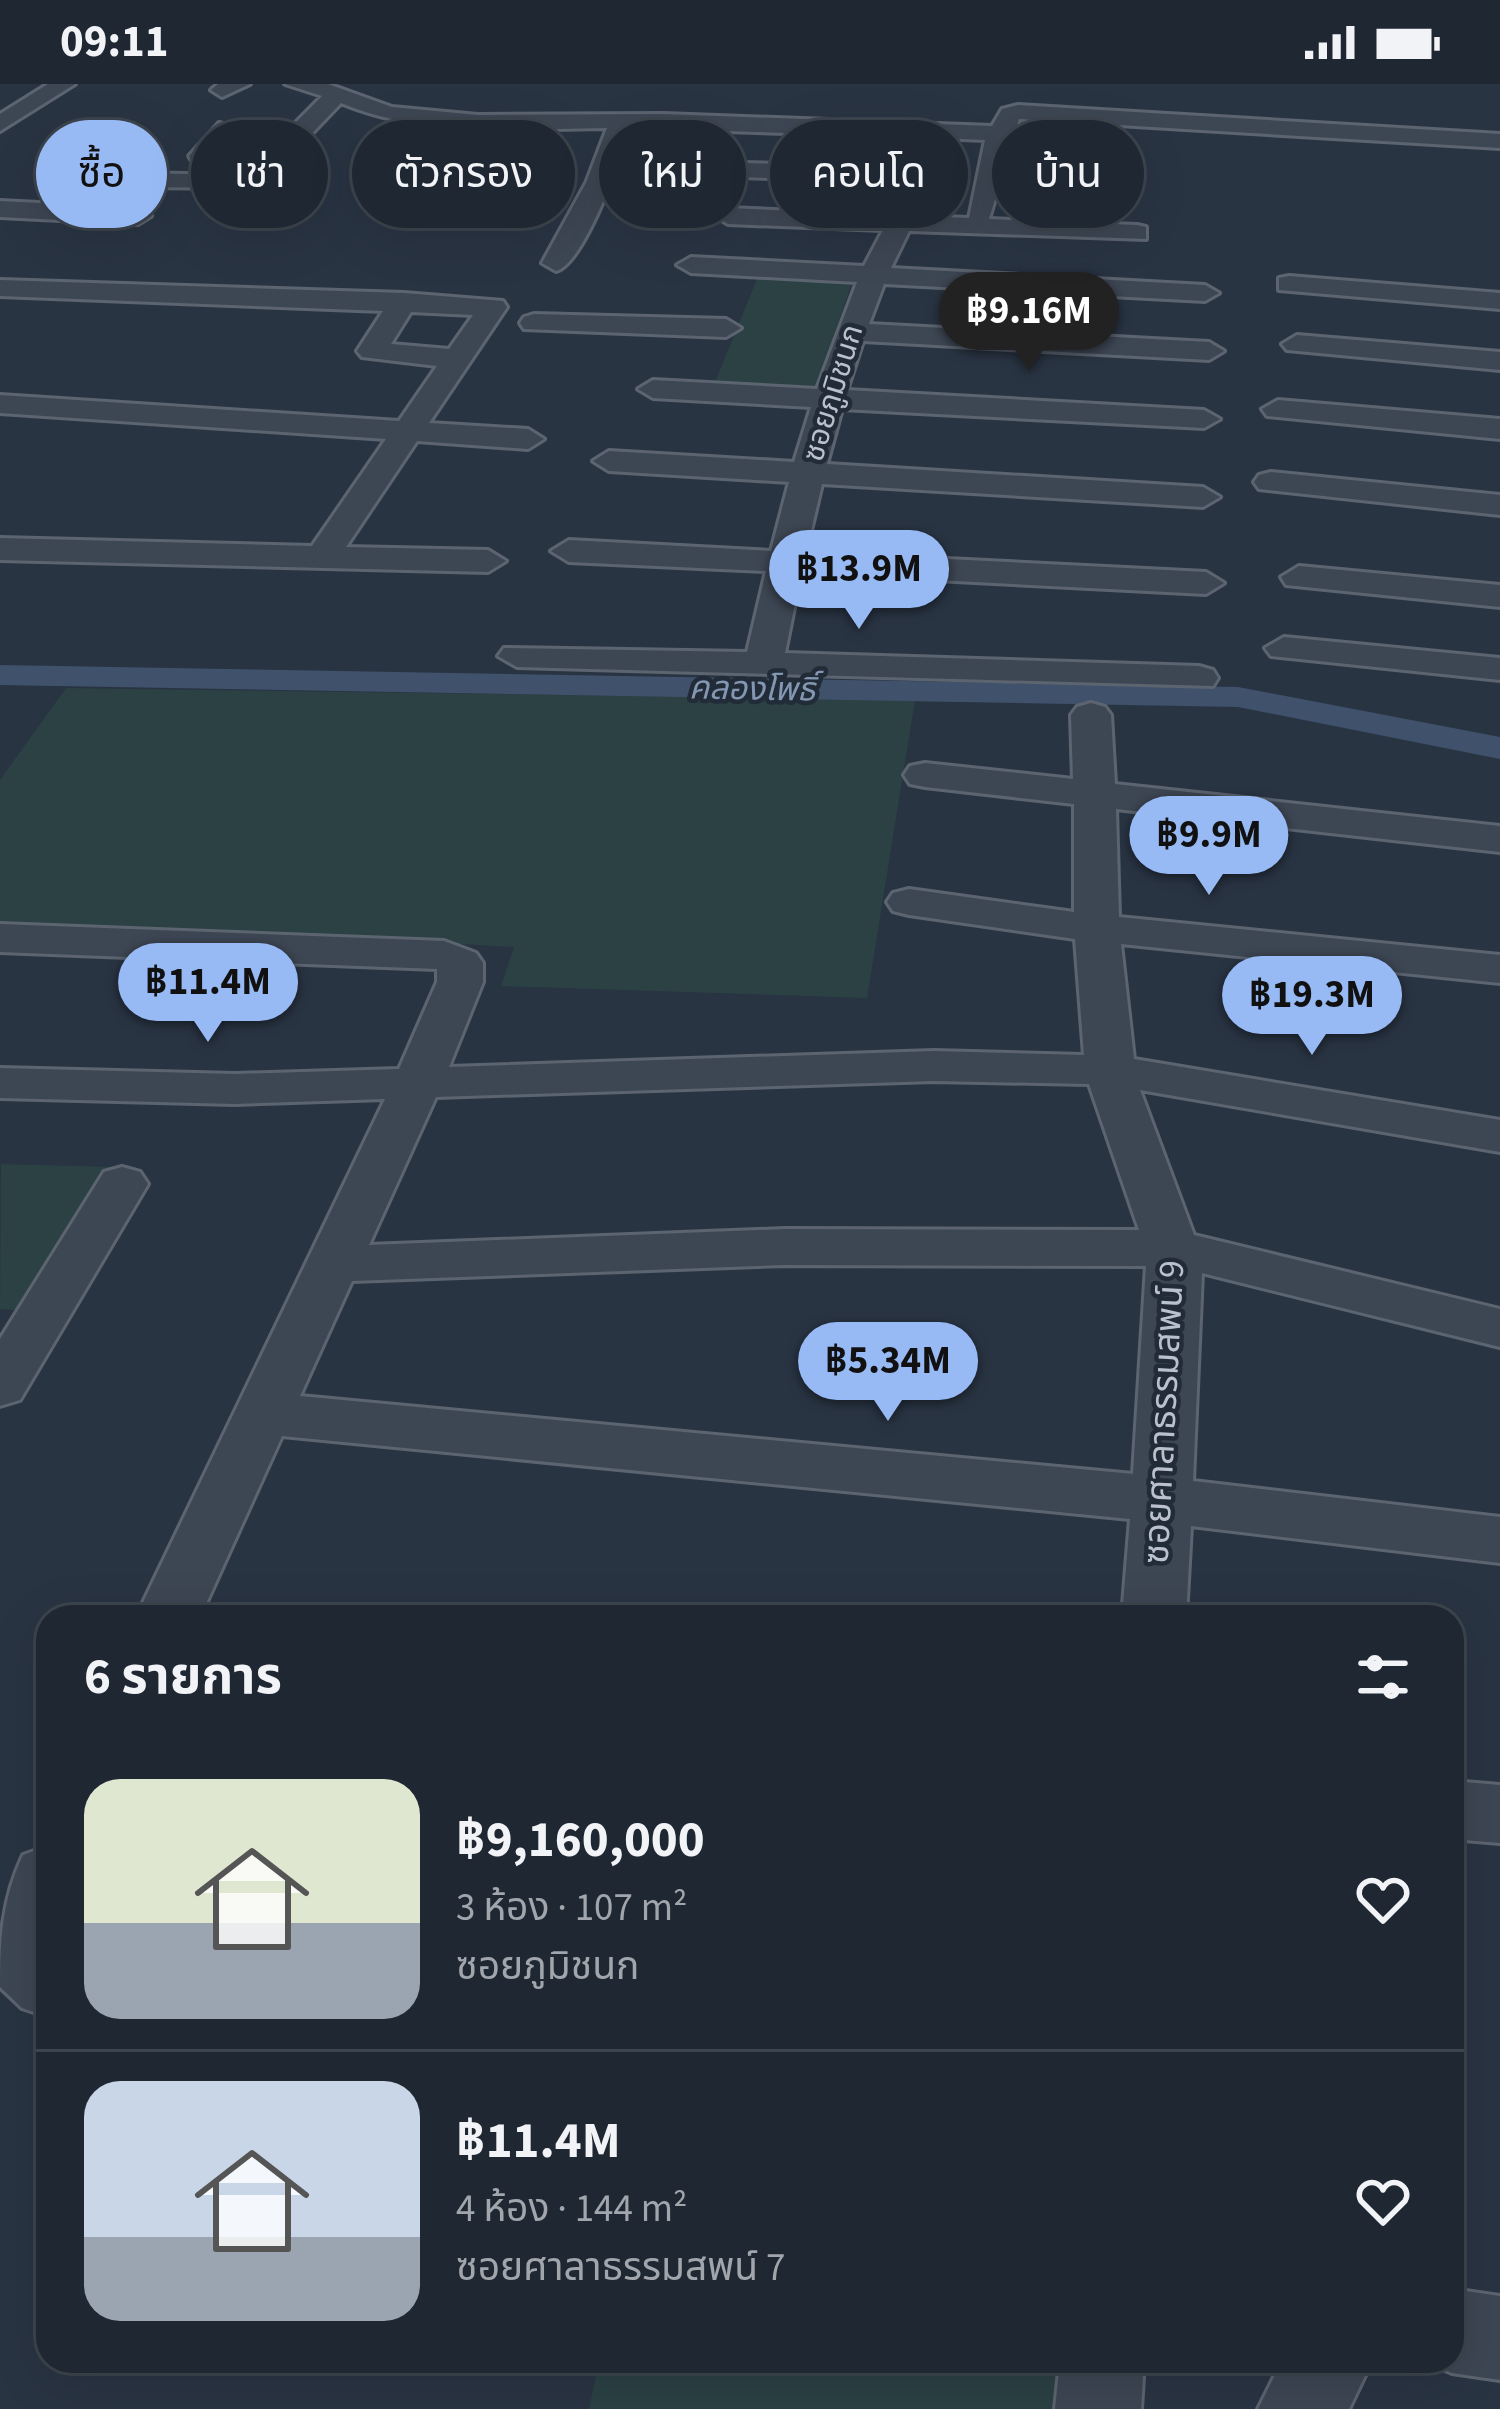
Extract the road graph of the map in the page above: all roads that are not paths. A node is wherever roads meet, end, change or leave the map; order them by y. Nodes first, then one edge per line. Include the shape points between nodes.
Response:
1 (64, 84) edge
2 (1060, 86) edge
3 (1194, 91) dead end
4 (292, 96) edge
5 (529, 97) dead end
6 (331, 100) junction
7 (1360, 101) dead end
8 (800, 105) dead end
9 (661, 106) dead end
10 (1496, 114) dead end
11 (1169, 117) junction
12 (620, 118) junction
13 (312, 120) edge
14 (423, 120) edge
15 (487, 120) edge
16 (552, 120) edge
17 (1007, 120) edge
18 (0, 124) edge
19 (760, 125) junction
20 (770, 125) edge
21 (1345, 128) junction
22 (971, 131) joint
23 (992, 132) edge
24 (1494, 141) edge
25 (190, 156) joint
26 (992, 161) edge
27 (167, 169) edge
28 (191, 176) edge
29 (0, 209) edge
30 (36, 211) edge
31 (979, 214) dead end
32 (968, 227) edge
33 (894, 228) edge
34 (1137, 233) dead end
35 (41, 260) dead end
36 (556, 263) dead end
37 (691, 265) dead end
38 (873, 276) junction
39 (1289, 284) dead end
40 (0, 288) edge
41 (60, 290) junction
42 (1204, 293) dead end
43 (355, 299) junction
44 (404, 301) junction
45 (1500, 301) edge
46 (455, 303) junction
47 (284, 313) dead end
48 (534, 323) dead end
49 (726, 329) junction
50 (852, 332) junction
51 (1297, 344) dead end
52 (1209, 351) dead end
53 (420, 357) junction
54 (457, 359) junction
55 (1500, 361) edge
56 (653, 389) dead end
57 (832, 398) junction
58 (0, 404) edge
59 (1278, 409) dead end
60 (1204, 419) dead end
61 (1500, 429) edge
62 (408, 430) junction
63 (528, 439) dead end
64 (609, 461) dead end
65 (808, 472) junction
66 (1271, 482) dead end
67 (1204, 497) dead end
68 (1500, 506) edge
69 (0, 549) edge
70 (569, 551) dead end
71 (321, 558) junction
72 (488, 561) dead end
73 (786, 561) junction
74 (1299, 577) dead end
75 (1206, 583) dead end
76 (1500, 596) edge
77 (1284, 648) dead end
78 (517, 656) dead end
79 (763, 666) junction
80 (1500, 669) edge
81 (1199, 678) dead end
82 (1091, 715) dead end
83 (925, 775) dead end
84 (1097, 794) junction
85 (1500, 839) edge
86 (909, 902) dead end
87 (1094, 928) junction
88 (0, 938) edge
89 (1500, 969) edge
90 (1111, 1070) junction
91 (0, 1083) edge
92 (416, 1086) junction
93 (1500, 1136) edge
94 (122, 1184) dead end
95 (1174, 1248) junction
96 (333, 1264) junction
97 (1500, 1328) edge
98 (0, 1386) edge
99 (264, 1413) junction
100 (1159, 1499) junction
101 (1500, 1540) edge
102 (174, 1605) edge
103 (1155, 1605) edge
104 (1464, 1811) edge
105 (1500, 1814) edge
106 (36, 1919) edge
107 (36, 1973) edge
108 (1464, 2333) edge
109 (1500, 2338) edge
110 (1101, 2373) edge
111 (1323, 2373) edge
112 (1098, 2409) edge
113 (1301, 2409) edge

1 - 18 street
2 - 22 street via 1042,101 990,109
3 - 11 street
4 - 6 street
5 - 15 street
6 - 13 street
6 - 14 street via 363,118
7 - 21 street
8 - 19 street
9 - 12 street
10 - 24 street
11 - 17 street via 1012,112
11 - 21 street
12 - 16 street
12 - 19 street
12 - 36 street via 599,183
19 - 20 street
21 - 24 street
22 - 23 street
25 - 27 street
25 - 28 street via 130,167
26 - 31 street
29 - 30 street
32 - 34 street
33 - 38 street, ซอยภูมิชนก
35 - 41 street via 74,271
37 - 49 street
38 - 42 street
38 - 49 street
38 - 50 street, ซอยภูมิชนก
39 - 45 street
40 - 41 street
41 - 43 street
43 - 44 street
43 - 47 street via 340,314
44 - 46 street
44 - 53 street via 372,351
46 - 53 street
46 - 54 street via 494,309
48 - 49 street
49 - 56 street
49 - 57 street
50 - 52 street
50 - 57 street, ซอยภูมิชนก
51 - 55 street
53 - 54 street
54 - 62 street
57 - 60 street
57 - 65 street, ซอยภูมิชนก
58 - 62 street
59 - 61 street
62 - 63 street
62 - 71 street
64 - 65 street
65 - 67 street
65 - 73 street, ซอยภูมิชนก
66 - 68 street
69 - 71 street
70 - 73 street
71 - 72 street
73 - 75 street
73 - 79 street, ซอยภูมิชนก
74 - 76 street
77 - 80 street
78 - 79 street
79 - 81 street
82 - 84 street, ซอยศาลาธรรมสพน์ 9
83 - 84 street
84 - 85 street
84 - 87 street, ซอยศาลาธรรมสพน์ 9
86 - 87 street
87 - 89 street
87 - 90 street, ซอยศาลาธรรมสพน์ 9
88 - 92 street via 444,955 460,963 460,982
90 - 92 street via 934,1066
90 - 93 street
90 - 95 street, ซอยศาลาธรรมสพน์ 9
91 - 92 street
92 - 96 street
94 - 98 street
95 - 96 street via 785,1247
95 - 97 street
95 - 100 street, ซอยศาลาธรรมสพน์ 9
96 - 99 street
99 - 100 street
99 - 102 street
100 - 101 street
100 - 103 street, ซอยศาลาธรรมสพน์ 9
104 - 105 street
106 - 107 street via 24,1962
108 - 109 street
110 - 112 street
111 - 113 street

